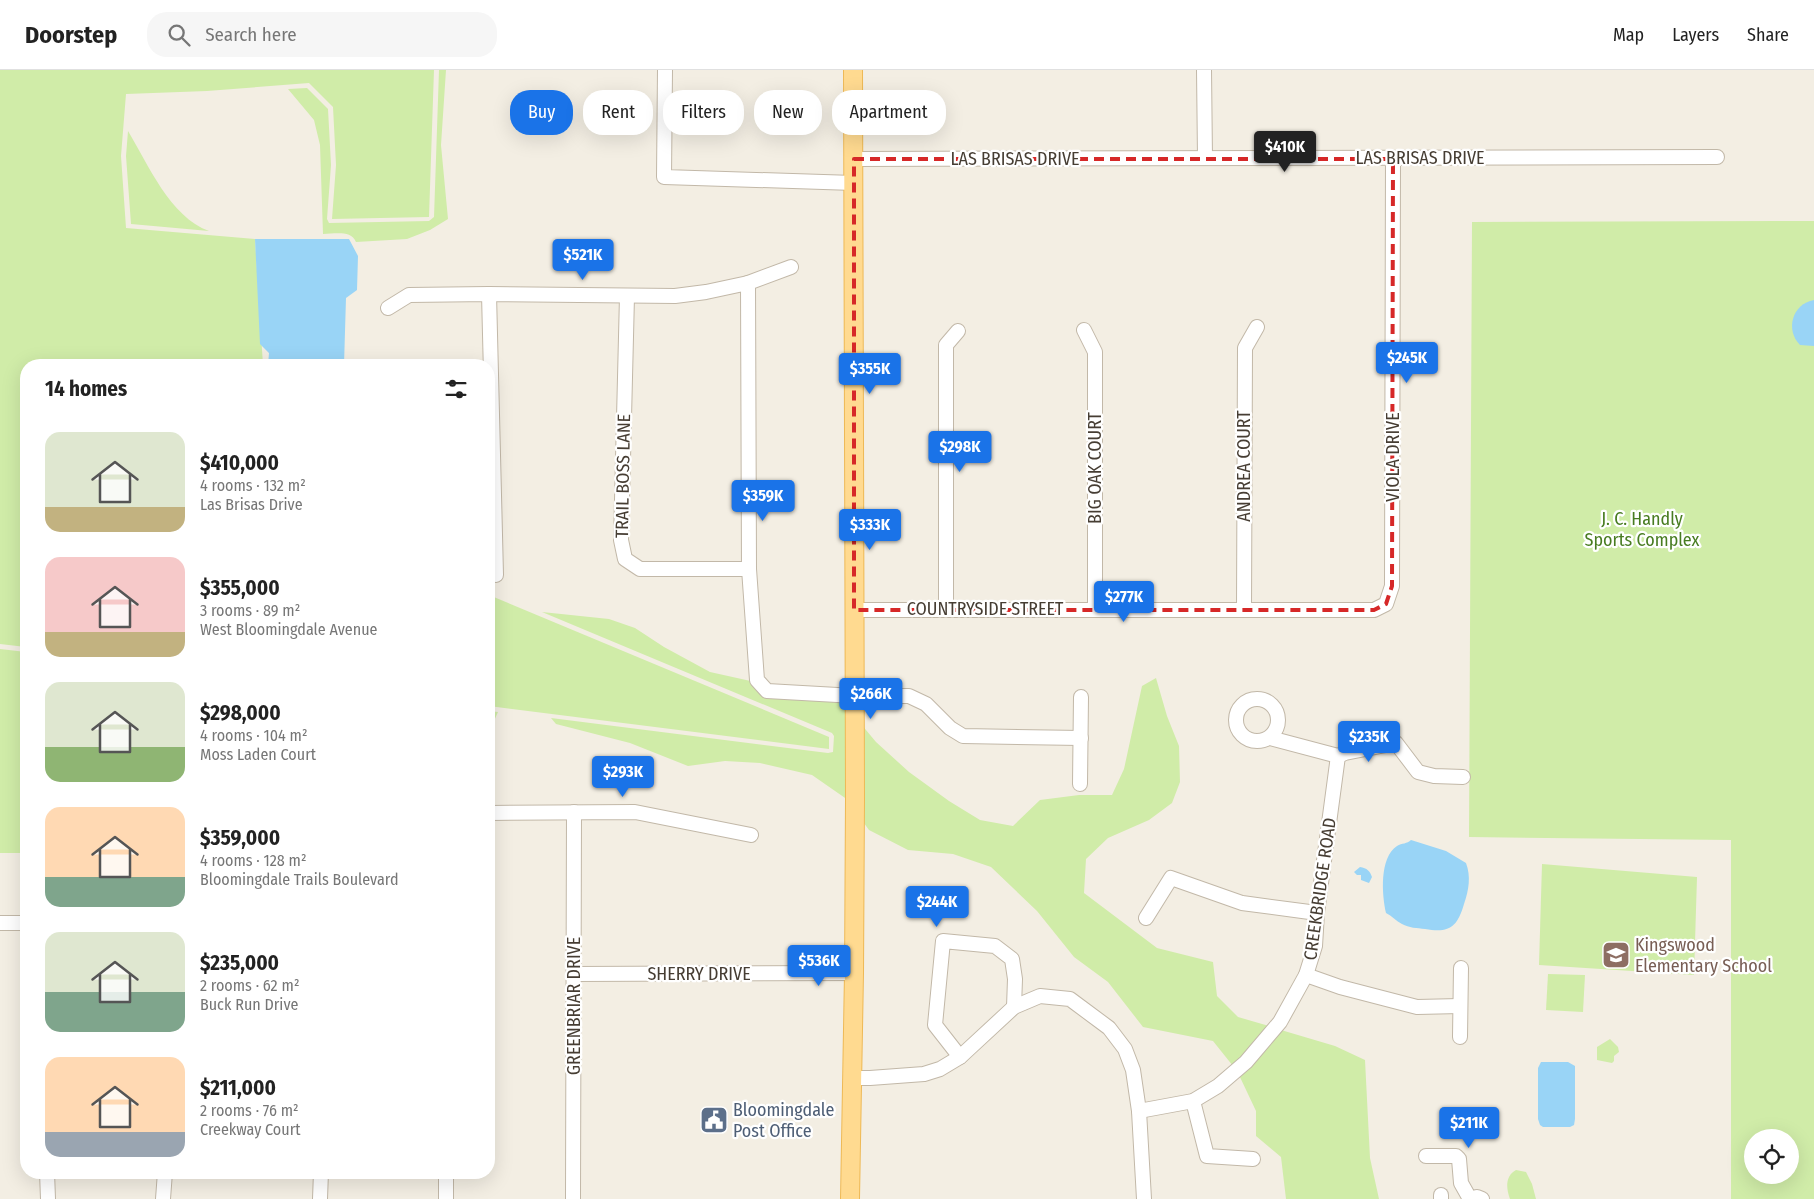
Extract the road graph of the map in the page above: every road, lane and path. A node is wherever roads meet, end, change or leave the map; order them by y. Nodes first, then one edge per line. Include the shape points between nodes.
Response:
1 (665, 70) edge
2 (854, 70) edge
3 (1204, 70) edge
4 (1717, 157) dead end
5 (1205, 158) junction
6 (1393, 159) junction
7 (854, 160) junction
8 (854, 183) junction
9 (791, 267) dead end
10 (748, 283) junction
11 (489, 294) junction
12 (627, 296) junction
13 (388, 308) dead end
14 (1257, 327) dead end
15 (1084, 330) dead end
16 (958, 331) dead end
17 (491, 359) edge
18 (495, 535) edge
19 (749, 569) junction
20 (496, 575) dead end
21 (1386, 604) joint
22 (1094, 609) junction
23 (1244, 609) junction
24 (854, 610) junction
25 (946, 610) junction
26 (855, 696) junction
27 (1081, 697) dead end
28 (1081, 738) junction
29 (1270, 738) dead end
30 (1338, 756) junction
31 (1463, 777) dead end
32 (1080, 784) dead end
33 (574, 812) junction
34 (495, 813) edge
35 (751, 834) dead end
36 (1317, 913) junction
37 (1146, 918) dead end
38 (0, 924) edge
39 (20, 924) edge
40 (1461, 968) dead end
41 (854, 973) junction
42 (574, 974) junction
43 (1306, 975) junction
44 (1460, 1006) junction
45 (1014, 1007) junction
46 (1460, 1036) dead end
47 (960, 1058) junction
48 (852, 1078) junction
49 (1193, 1101) junction
50 (1140, 1111) junction
51 (1426, 1156) dead end
52 (1253, 1159) dead end
53 (47, 1179) edge
54 (164, 1179) edge
55 (320, 1179) edge
56 (446, 1179) edge
57 (48, 1199) edge
58 (163, 1199) edge
59 (320, 1199) edge
60 (446, 1199) edge
61 (573, 1199) edge
62 (850, 1199) edge
63 (1144, 1199) edge
64 (1470, 1199) edge
65 (1482, 1199) edge

1 - 8 street via 664,177
2 - 7 main road
3 - 5 street
4 - 6 street, LAS BRISAS DRIVE
5 - 6 street, LAS BRISAS DRIVE
5 - 7 street, LAS BRISAS DRIVE
6 - 21 street, VIOLA DRIVE via 1392,586
7 - 8 main road
8 - 24 main road
9 - 10 street
10 - 12 street via 675,296
10 - 19 street
11 - 12 street
11 - 13 street via 409,294
11 - 17 street
12 - 19 street, TRAIL BOSS LANE via 621,540 625,559 640,569
14 - 23 street, ANDREA COURT via 1245,348
15 - 22 street, BIG OAK COURT via 1095,352
16 - 25 street via 946,345
18 - 20 street
19 - 26 street via 757,680 767,691
21 - 23 street, COUNTRYSIDE STREET via 1374,610
22 - 23 street, COUNTRYSIDE STREET
22 - 25 street, COUNTRYSIDE STREET
24 - 25 street, COUNTRYSIDE STREET
24 - 26 main road
26 - 28 street via 909,696 926,704 963,736
26 - 41 main road
27 - 28 street
28 - 32 street
29 - 30 street
30 - 31 street via 1396,743 1418,772
30 - 36 street, CREEKBRIDGE ROAD
33 - 34 street
33 - 35 street via 635,812
33 - 42 street, GREENBRIAR DRIVE
36 - 37 street via 1242,903 1171,878
36 - 43 street, CREEKBRIDGE ROAD via 1315,946
38 - 39 street
40 - 44 street
41 - 42 street, SHERRY DRIVE
41 - 48 main road
42 - 61 street, GREENBRIAR DRIVE
43 - 44 street via 1417,1006
43 - 49 street, CREEKBRIDGE ROAD via 1280,1022 1246,1062 1218,1086
44 - 46 street
45 - 47 street
45 - 47 street via 1012,959 995,946 943,941 935,1025
45 - 50 street via 1040,996 1070,999 1108,1028 1125,1049 1133,1070
47 - 48 street via 940,1070 924,1074
48 - 62 main road
49 - 50 street, CREEKBRIDGE ROAD
49 - 52 street via 1207,1156
50 - 63 street
51 - 64 street via 1456,1156 1460,1183
53 - 57 street
54 - 58 street
55 - 59 street
56 - 60 street
64 - 65 street

